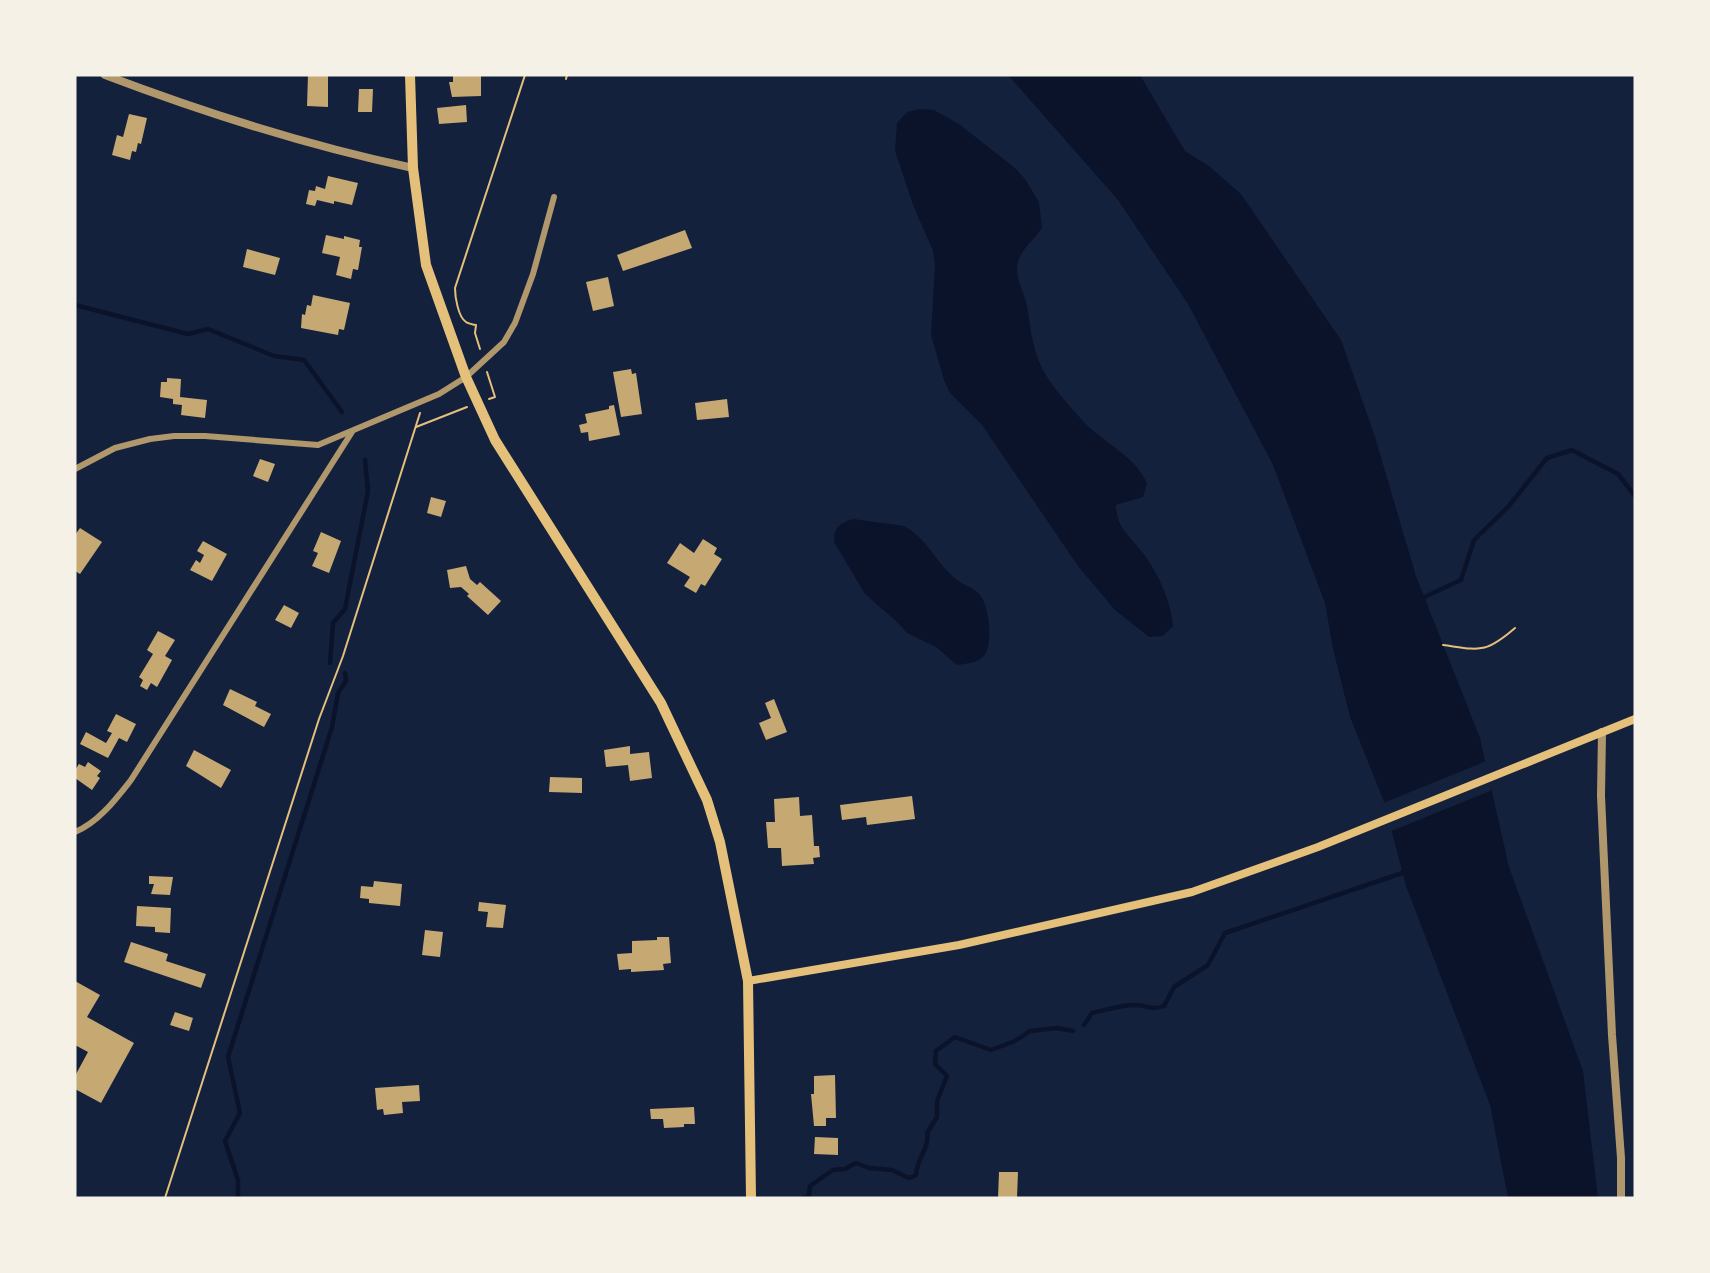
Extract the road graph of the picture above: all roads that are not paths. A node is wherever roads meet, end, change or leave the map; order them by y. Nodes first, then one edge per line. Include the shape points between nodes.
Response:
1 (105, 75) edge
2 (410, 75) edge
3 (413, 168) junction
4 (554, 197) dead end
5 (466, 377) junction
6 (352, 431) junction
7 (75, 469) edge
8 (1635, 719) edge
9 (1602, 732) junction
10 (75, 832) edge
11 (748, 981) junction
12 (751, 1198) edge
13 (1621, 1198) edge

1 - 3 street via 285,135
2 - 3 highway
3 - 5 highway via 426,265
4 - 5 street via 515,323 504,342
5 - 6 street via 439,394
5 - 11 highway via 495,440 661,703 702,789 720,842
6 - 7 street via 318,445 205,436 150,439 115,448
6 - 10 street via 148,756 116,800
8 - 9 main road
9 - 11 main road via 1255,871 1175,896 959,945
9 - 13 street via 1601,796
11 - 12 highway

